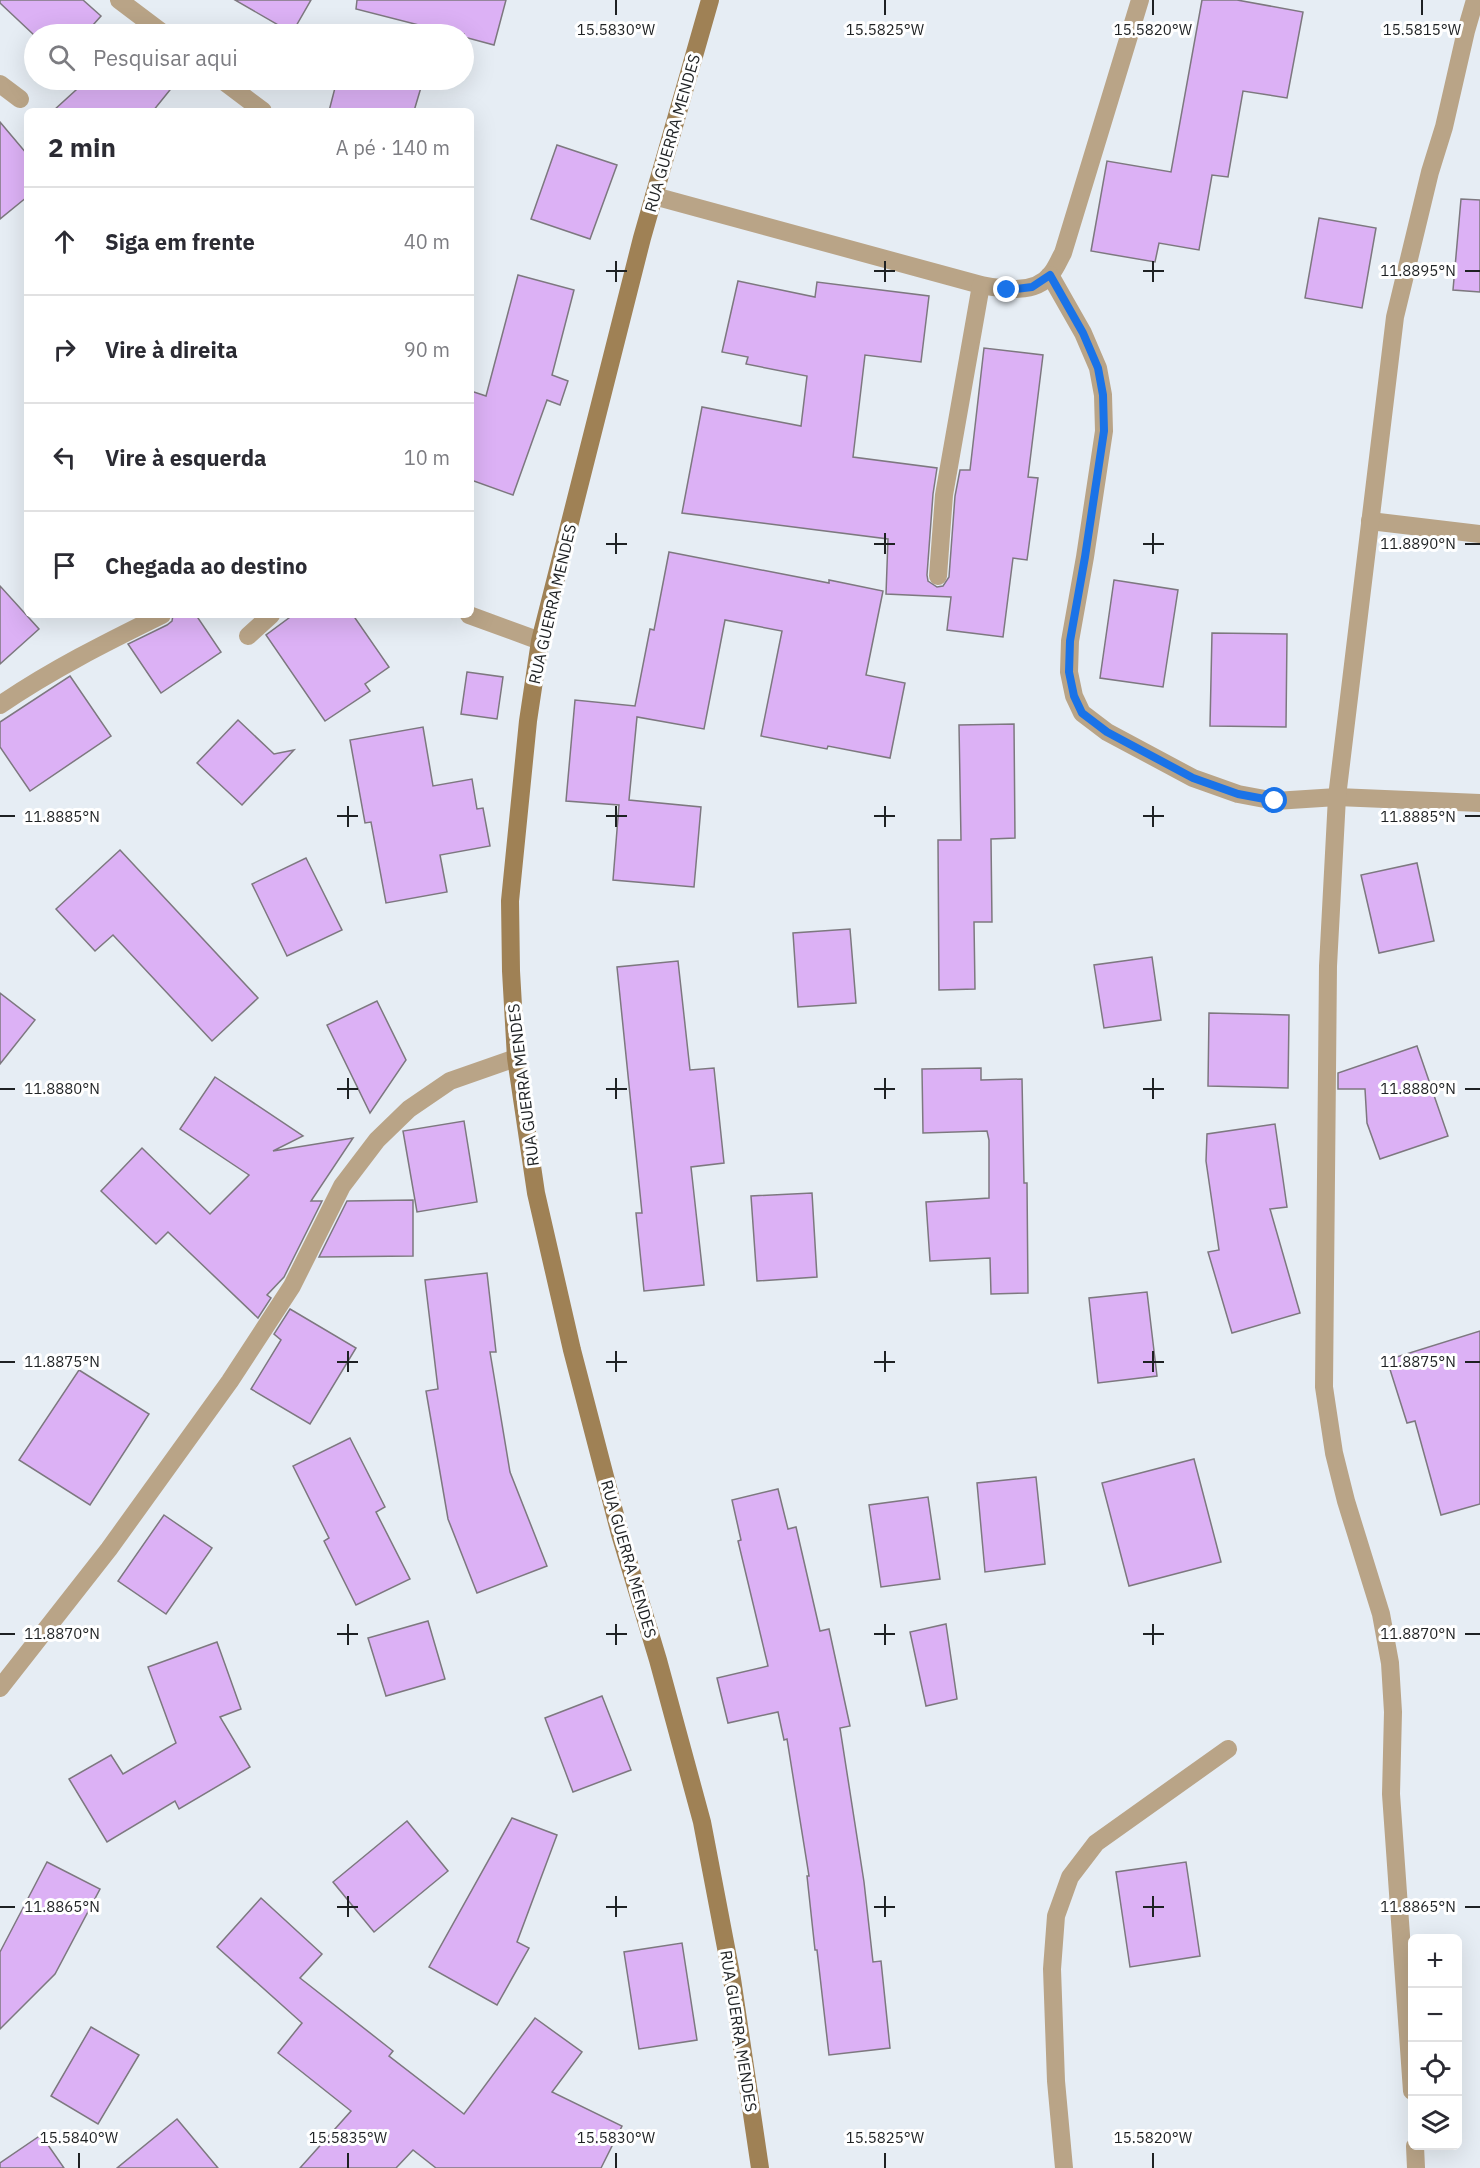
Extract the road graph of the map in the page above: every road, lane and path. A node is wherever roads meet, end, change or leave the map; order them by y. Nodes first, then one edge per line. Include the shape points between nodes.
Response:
1 (119, 0) edge
2 (710, 0) edge
3 (1140, 0) edge
4 (1475, 0) edge
5 (151, 24) edge
6 (0, 84) edge
7 (235, 90) edge
8 (20, 99) dead end
9 (259, 108) edge
10 (654, 196) junction
11 (1050, 275) junction
12 (981, 285) junction
13 (1370, 521) junction
14 (1480, 534) edge
15 (938, 576) dead end
16 (474, 617) edge
17 (156, 618) edge
18 (268, 618) edge
19 (248, 636) dead end
20 (540, 641) junction
21 (0, 705) edge
22 (1337, 797) junction
23 (1480, 803) edge
24 (516, 1058) junction
25 (0, 1688) edge
26 (1228, 1749) dead end
27 (1409, 2042) edge
28 (1415, 2150) edge
29 (760, 2168) edge
30 (1064, 2168) edge
31 (1416, 2168) edge

1 - 5 street
2 - 10 street, RUA GUERRA MENDES
3 - 11 street via 1063,253
4 - 13 street via 1395,317
6 - 8 street
7 - 9 street
10 - 12 street
10 - 20 street, RUA GUERRA MENDES
11 - 12 street via 1032,287 1007,290
11 - 22 street via 1083,333 1098,368 1103,395 1104,431 1070,641 1069,672 1082,713 1107,732 1193,778 1238,794 1275,801
12 - 15 street via 944,495
13 - 14 street
13 - 22 street
16 - 20 street
17 - 21 street
18 - 19 street
20 - 24 street, RUA GUERRA MENDES via 510,901
22 - 23 street
22 - 27 street via 1328,966 1324,1387 1334,1453 1381,1614 1390,1662 1392,1825
24 - 25 street via 450,1081 409,1109 376,1140 342,1186 292,1286 231,1381 109,1549
24 - 29 street, RUA GUERRA MENDES via 536,1192 572,1350 702,1822 732,1979
26 - 30 street via 1096,1843 1070,1877 1056,1916 1052,1969
28 - 31 street

